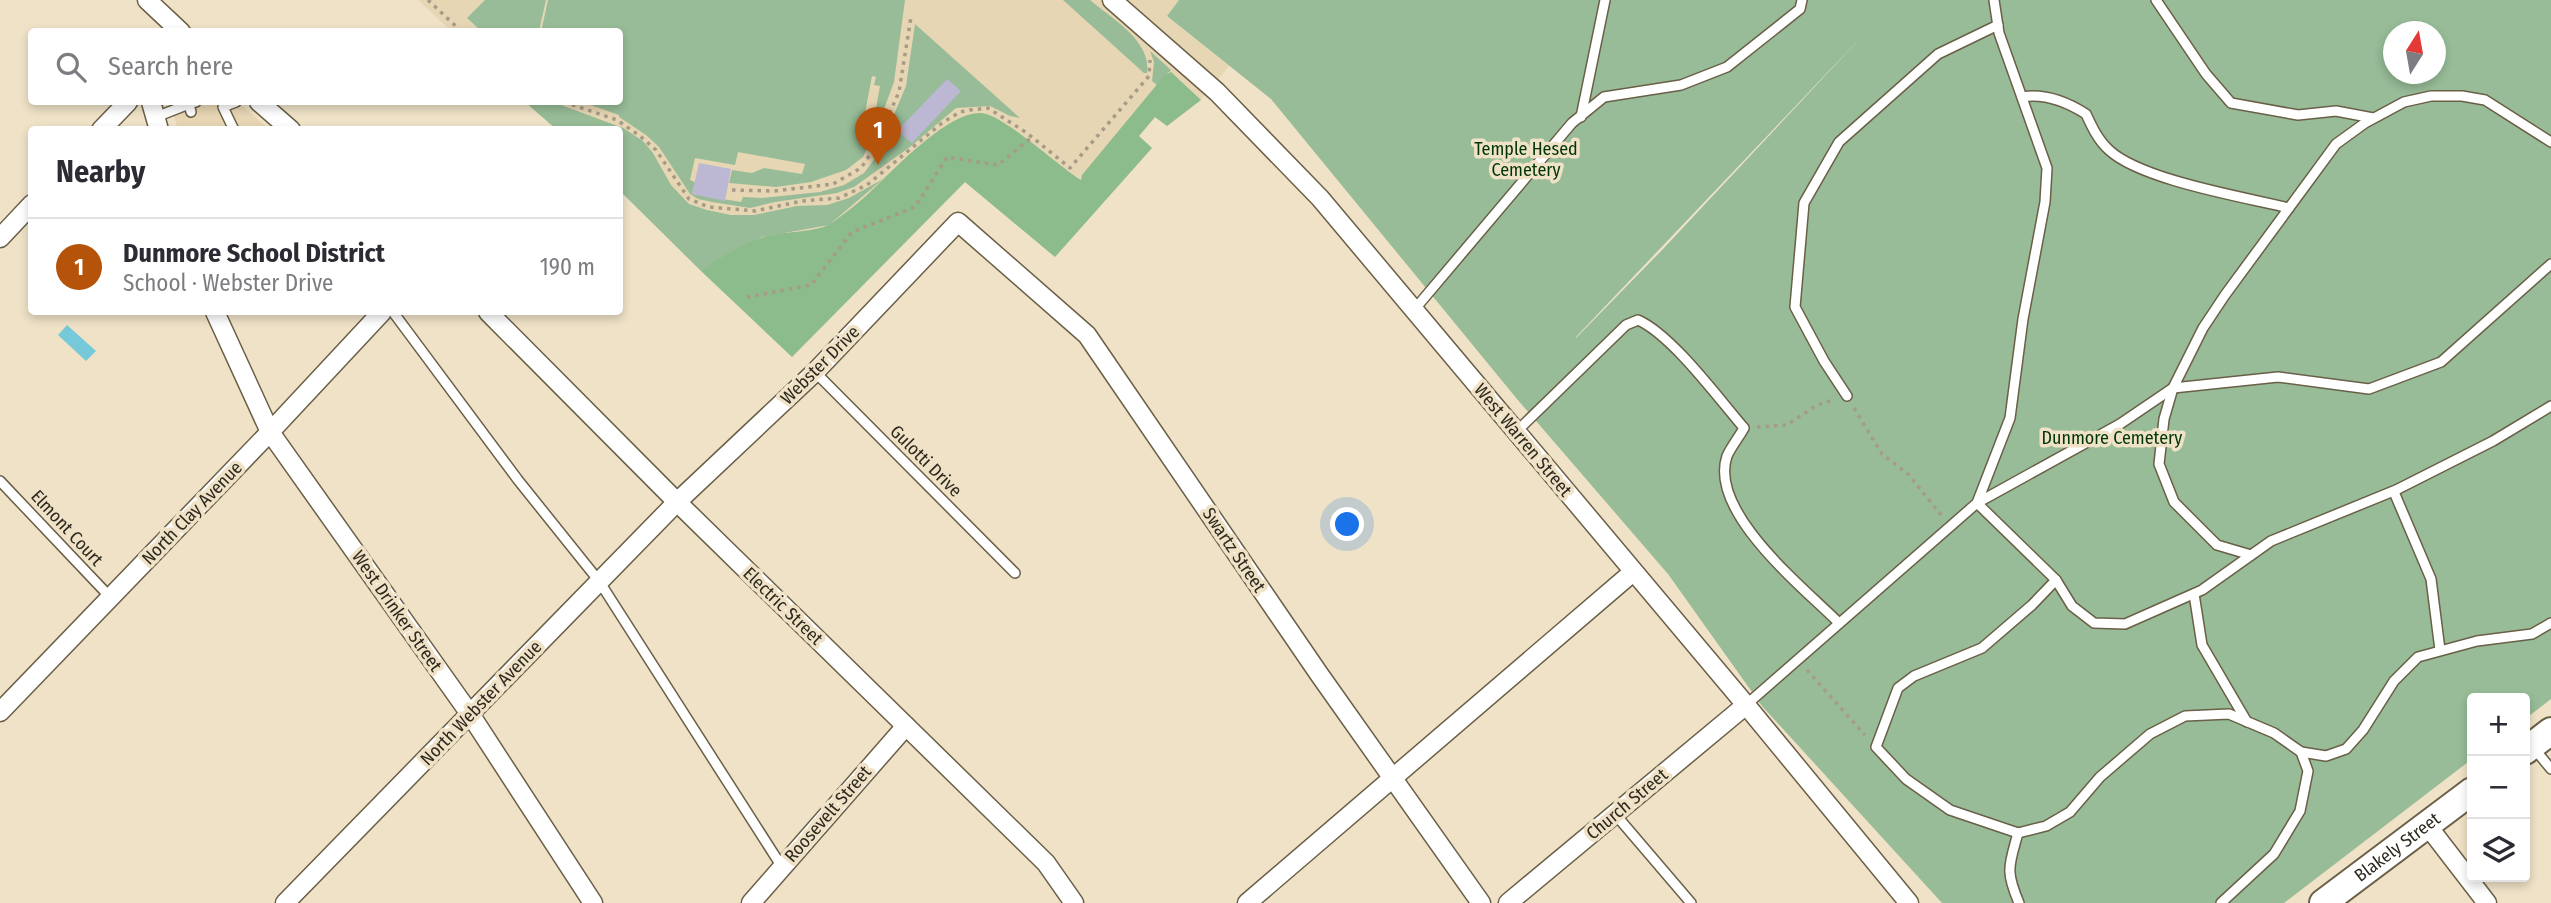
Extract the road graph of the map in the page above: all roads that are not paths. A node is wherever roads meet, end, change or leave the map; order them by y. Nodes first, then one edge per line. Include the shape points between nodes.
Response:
1 (1112, 0) edge
2 (1605, 0) edge
3 (1802, 0) edge
4 (1994, 0) edge
5 (2156, 0) edge
6 (159, 4) edge
7 (1998, 25) junction
8 (156, 28) edge
9 (178, 28) edge
10 (2022, 97) junction
11 (125, 105) edge
12 (222, 105) edge
13 (262, 105) edge
14 (192, 106) edge
15 (155, 116) edge
16 (1581, 117) junction
17 (2374, 118) junction
18 (106, 126) edge
19 (232, 126) edge
20 (286, 126) edge
21 (2551, 142) edge
22 (28, 208) edge
23 (2289, 208) junction
24 (958, 222) joint
25 (0, 237) edge
26 (2551, 264) edge
27 (1415, 310) junction
28 (216, 315) edge
29 (379, 315) edge
30 (395, 315) edge
31 (491, 315) edge
32 (815, 372) junction
33 (2173, 388) junction
34 (1847, 396) road end
35 (2551, 407) edge
36 (270, 432) junction
37 (1516, 432) junction
38 (0, 481) edge
39 (2393, 492) junction
40 (677, 502) junction
41 (1978, 503) junction
42 (2251, 555) junction
43 (1633, 572) junction
44 (1015, 573) dead end
45 (2056, 580) junction
46 (599, 582) junction
47 (2194, 594) junction
48 (111, 598) junction
49 (2551, 622) edge
50 (1839, 623) junction
51 (2440, 650) junction
52 (1746, 705) junction
53 (0, 712) edge
54 (470, 714) junction
55 (2246, 722) junction
56 (906, 726) junction
57 (2536, 742) edge
58 (2301, 752) junction
59 (2551, 769) edge
60 (1391, 777) junction
61 (2467, 795) edge
62 (1615, 814) junction
63 (2427, 825) junction
64 (2018, 834) junction
65 (782, 867) junction
66 (285, 903) edge
67 (593, 903) edge
68 (751, 903) edge
69 (1074, 903) edge
70 (1247, 903) edge
71 (1481, 903) edge
72 (1508, 903) edge
73 (1692, 903) edge
74 (1909, 903) edge
75 (2019, 903) edge
76 (2221, 903) edge
77 (2323, 903) edge
78 (2487, 903) edge

1 - 27 street, West Warren Street via 1217,92 1320,198
2 - 16 lane
3 - 16 lane via 1800,9 1727,67 1681,85 1604,97
4 - 7 lane
5 - 17 lane via 2231,103 2298,115 2336,111
6 - 8 street
6 - 9 street
7 - 10 lane
7 - 34 lane via 1938,54 1839,142 1804,203 1795,307
10 - 23 lane via 2053,98 2086,114 2097,136 2129,164
10 - 41 lane via 2047,168 2045,202 2022,319 2011,418
11 - 18 street
12 - 19 lane
13 - 20 street
14 - 15 lane
16 - 27 lane
17 - 21 lane via 2404,102 2462,96 2485,100
17 - 23 lane via 2336,144
22 - 25 street
23 - 33 lane via 2203,328
24 - 32 street, Webster Drive
24 - 60 street, Swartz Street via 1087,335
26 - 33 lane via 2441,362 2369,389 2278,377
27 - 37 street, West Warren Street
28 - 36 street, West Drinker Street
29 - 36 street, North Clay Avenue
30 - 46 lane
31 - 40 street, Electric Street
32 - 40 street, Webster Drive
32 - 44 lane, Gulotti Drive
33 - 41 lane via 2120,424
33 - 42 lane via 2159,464 2174,502 2217,545
35 - 39 lane
36 - 48 street, North Clay Avenue
36 - 54 street, West Drinker Street
37 - 43 street, West Warren Street
37 - 50 lane via 1626,325 1638,320 1647,325 1686,360 1744,428 1727,457 1726,481 1730,499 1753,539
38 - 48 lane, Elmont Court
39 - 42 lane via 2271,541
39 - 51 lane via 2431,579
40 - 46 street, North Webster Avenue
40 - 56 street, Electric Street
41 - 45 lane
41 - 50 lane
42 - 47 lane
43 - 52 street, West Warren Street
43 - 60 street
45 - 47 lane via 2072,606 2094,623 2125,624
45 - 64 lane via 1983,648 1914,676 1898,688 1876,747 1906,779 1950,810
46 - 54 street, North Webster Avenue
46 - 65 lane
47 - 55 lane via 2202,645
48 - 53 street, North Clay Avenue
49 - 51 lane via 2532,634
50 - 52 lane
51 - 58 lane via 2418,657 2393,681 2346,749 2326,756
52 - 62 street, Church Street
52 - 74 street, West Warren Street
54 - 66 street, North Webster Avenue
54 - 67 street, West Drinker Street
55 - 58 lane via 2274,733
55 - 64 lane via 2229,714 2185,716 2150,734 2100,777 2070,812 2046,826
56 - 65 street, Roosevelt Street
56 - 69 street, Electric Street via 1046,863
57 - 59 lane
58 - 76 lane via 2308,771 2300,811 2274,854
60 - 70 street
60 - 71 street, Swartz Street
61 - 63 main road, Blakely Street
62 - 72 street, Church Street
62 - 73 lane
63 - 77 main road, Blakely Street
63 - 78 street
64 - 75 lane via 2009,880
65 - 68 street, Roosevelt Street

